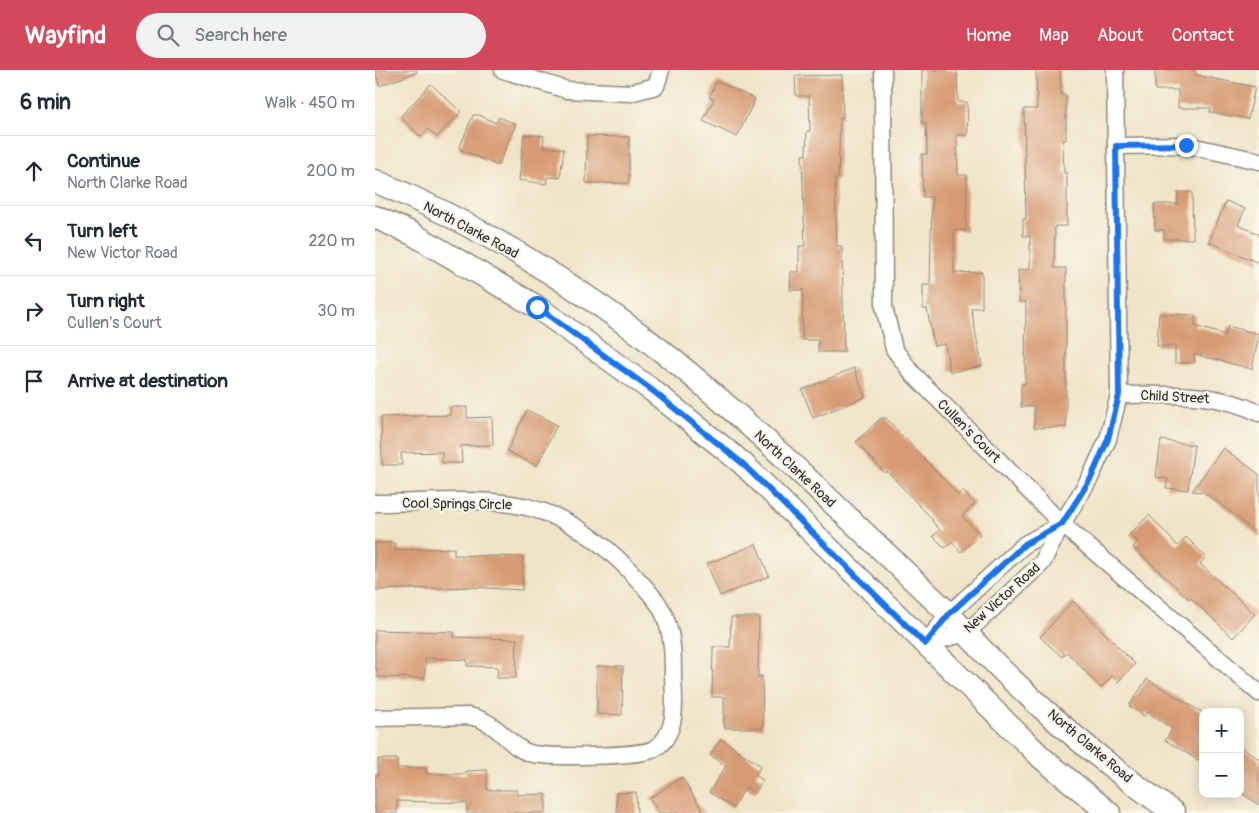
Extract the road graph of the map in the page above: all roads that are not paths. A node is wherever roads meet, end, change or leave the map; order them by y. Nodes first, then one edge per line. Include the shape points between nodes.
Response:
1 (503, 70) edge
2 (661, 70) edge
3 (883, 70) edge
4 (1115, 70) edge
5 (1116, 146) junction
6 (1259, 161) edge
7 (375, 182) edge
8 (375, 217) edge
9 (1119, 395) junction
10 (1259, 413) edge
11 (375, 503) edge
12 (1062, 524) junction
13 (949, 614) junction
14 (966, 633) junction
15 (925, 644) junction
16 (1259, 694) edge
17 (375, 718) edge
18 (1109, 813) edge
19 (1174, 813) edge

1 - 2 street via 567,90 630,93 656,86
3 - 12 street, Cullen's Court via 884,307 894,349 912,373
4 - 5 street, New Victor Road
5 - 6 street via 1186,145
5 - 9 street, New Victor Road
7 - 13 street, North Clarke Road via 483,233 585,296 672,360 768,443
8 - 15 street via 411,233 537,307 653,391 742,463
9 - 10 street, Child Street via 1197,395 1241,404
9 - 12 street, New Victor Road via 1108,439 1091,478
11 - 17 street, Cool Springs Circle via 511,504 537,509 571,524 599,543 654,597 666,619 673,646 674,714 669,734 653,749 633,753 552,756 528,753 483,719 469,716
12 - 13 street, New Victor Road via 1025,544
12 - 14 street, New Victor Road via 1043,564
12 - 16 street, Cullen's Court
13 - 14 street, North Clarke Road
13 - 15 street, New Victor Road
14 - 15 street, New Victor Road
14 - 19 street, North Clarke Road via 1053,717
15 - 18 street via 1043,758

